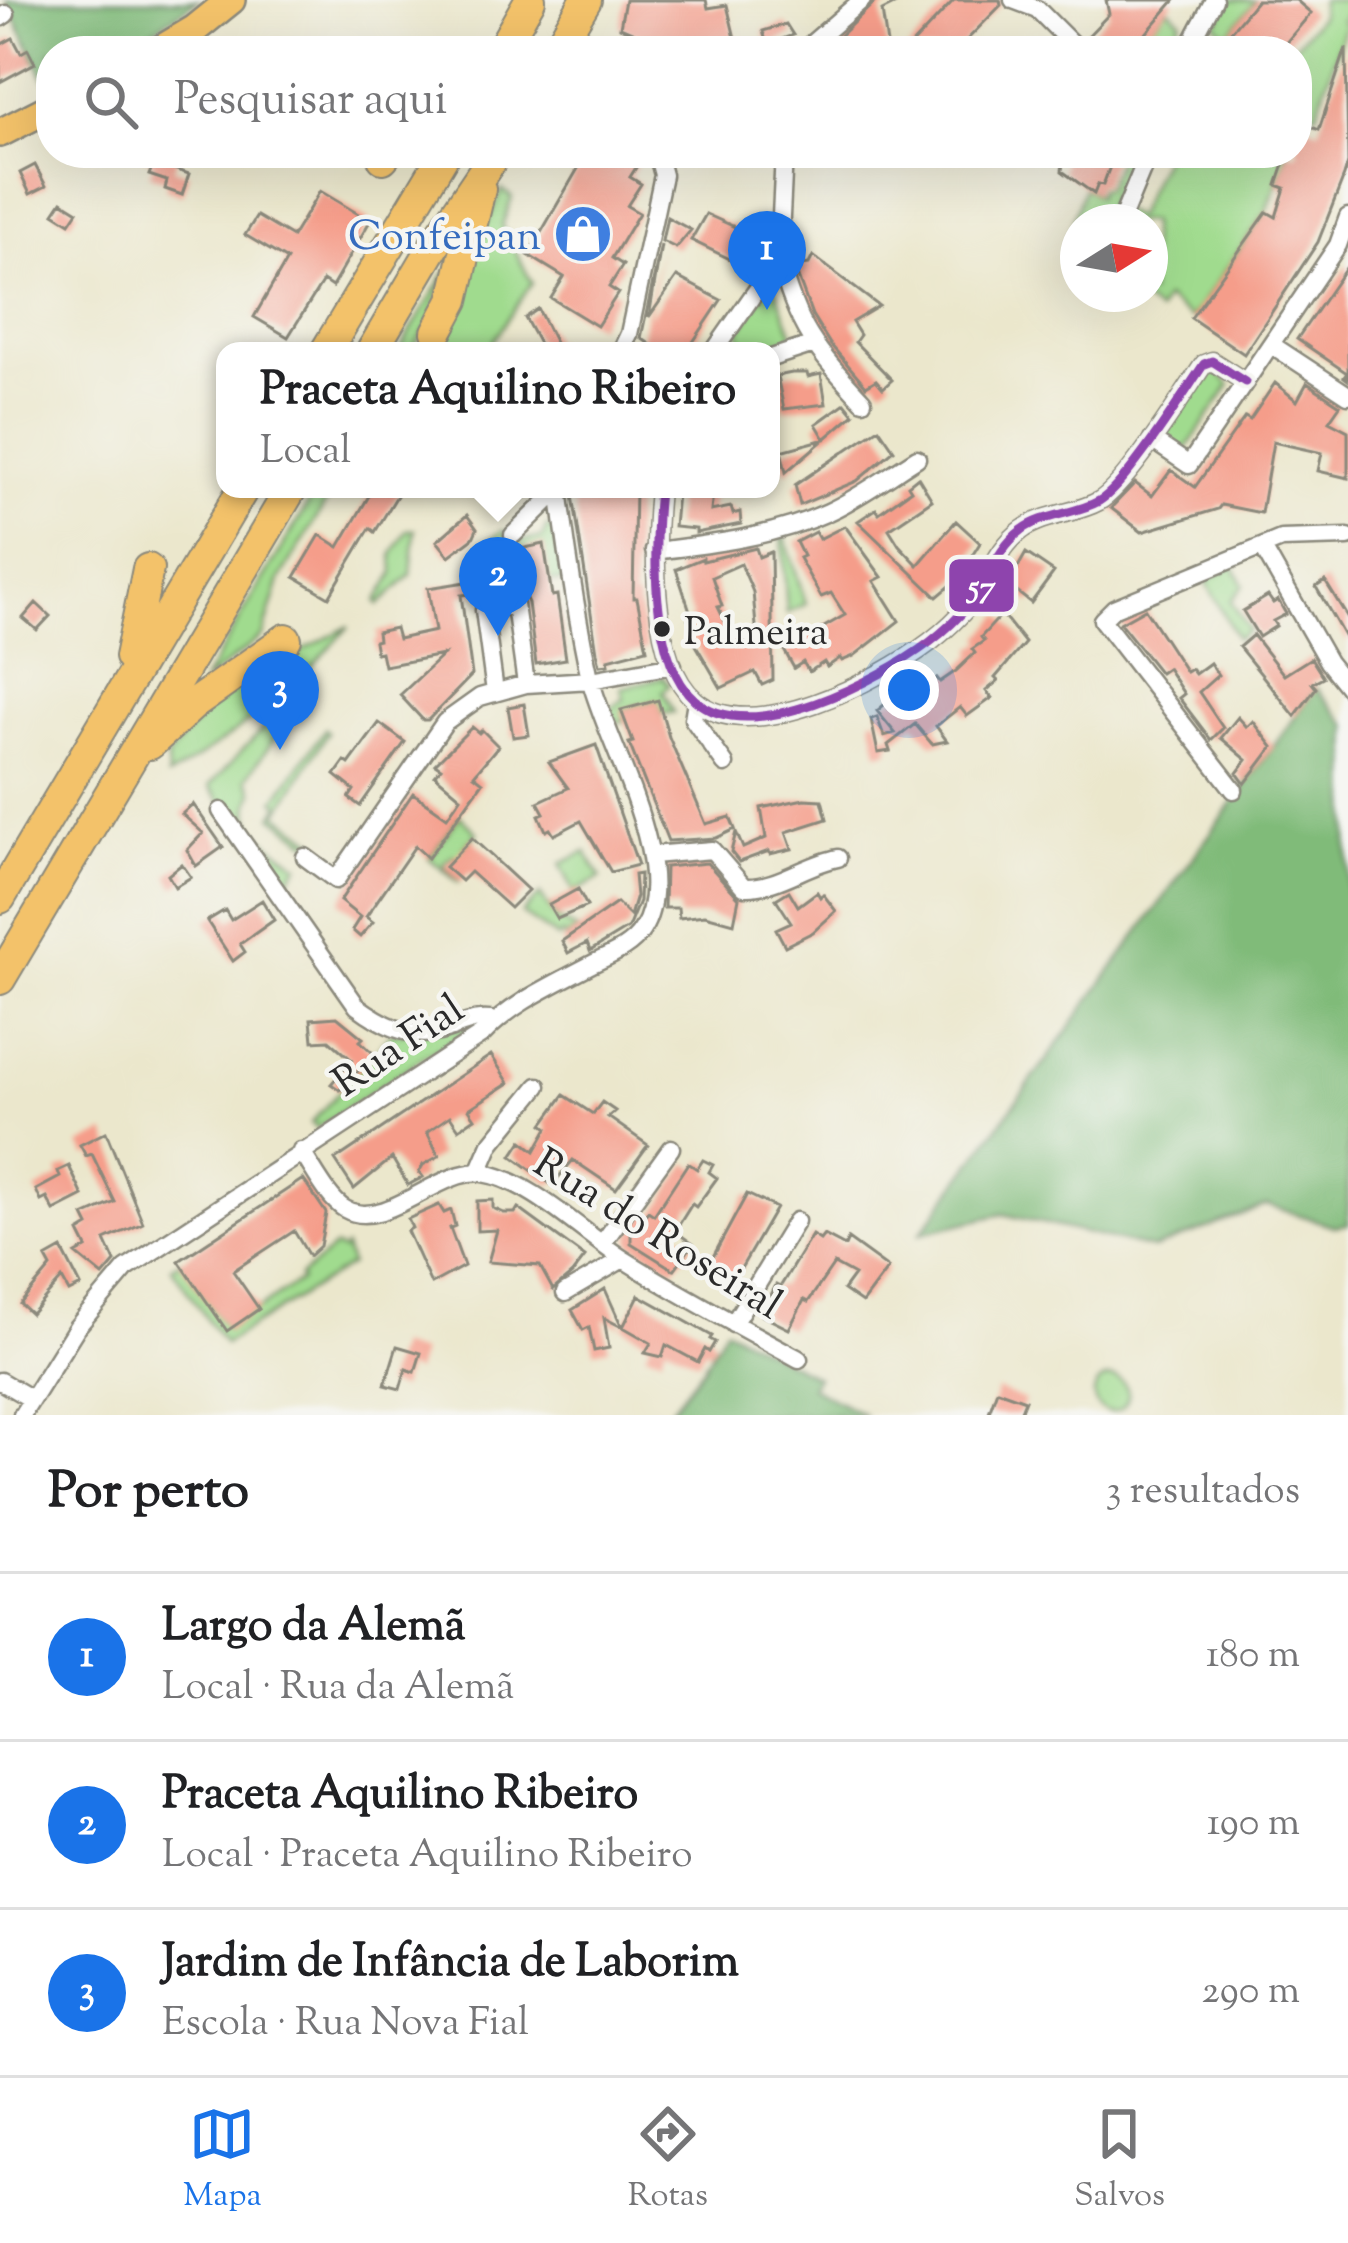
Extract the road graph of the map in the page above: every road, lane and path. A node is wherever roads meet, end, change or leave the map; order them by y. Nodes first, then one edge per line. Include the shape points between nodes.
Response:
1 (230, 0) edge
2 (586, 0) edge
3 (862, 0) edge
4 (1013, 0) edge
5 (1214, 0) edge
6 (525, 8) edge
7 (181, 36) edge
8 (494, 36) edge
9 (509, 36) edge
10 (565, 36) edge
11 (820, 36) edge
12 (1064, 36) edge
13 (1195, 36) edge
14 (36, 115) edge
15 (0, 133) edge
16 (436, 168) edge
17 (486, 168) edge
18 (488, 168) edge
19 (661, 168) edge
20 (783, 168) edge
21 (1143, 168) edge
22 (1128, 204) edge
23 (1348, 217) edge
24 (778, 258) junction
25 (437, 332) dead end
26 (331, 342) edge
27 (377, 342) edge
28 (625, 342) edge
29 (720, 342) edge
30 (811, 345) junction
31 (1272, 345) junction
32 (780, 355) edge
33 (1245, 382) junction
34 (1348, 395) edge
35 (863, 400) dead end
36 (1152, 440) junction
37 (917, 458) dead end
38 (238, 498) edge
39 (285, 498) edge
40 (550, 498) edge
41 (561, 498) edge
42 (658, 498) edge
43 (513, 535) dead end
44 (1348, 537) edge
45 (1263, 548) junction
46 (654, 551) junction
47 (148, 569) dead end
48 (286, 639) dead end
49 (673, 665) junction
50 (591, 680) junction
51 (526, 684) junction
52 (1348, 686) edge
53 (495, 692) junction
54 (117, 699) junction
55 (696, 701) junction
56 (128, 764) junction
57 (725, 764) dead end
58 (1234, 790) dead end
59 (221, 811) dead end
60 (652, 855) junction
61 (305, 857) dead end
62 (838, 858) dead end
63 (0, 898) edge
64 (0, 979) edge
65 (496, 1021) junction
66 (538, 1086) dead end
67 (670, 1148) dead end
68 (301, 1151) junction
69 (479, 1172) junction
70 (796, 1221) dead end
71 (602, 1244) junction
72 (623, 1259) junction
73 (565, 1293) dead end
74 (733, 1324) junction
75 (799, 1359) dead end
76 (0, 1381) edge
77 (26, 1407) edge

1 - 7 main road
2 - 10 highway
3 - 11 street
4 - 12 street via 1037,9
5 - 13 street
6 - 8 highway
6 - 9 highway
14 - 15 main road
16 - 26 highway
17 - 27 highway
18 - 25 highway via 454,300
19 - 28 street
20 - 24 street
21 - 22 street
23 - 31 street
24 - 29 street
24 - 30 street
30 - 32 street
30 - 35 street
31 - 33 street
31 - 34 street
33 - 36 street via 1204,364
33 - 36 street via 1189,465
36 - 55 street via 1102,500 1024,527 969,605 930,642 805,709 766,716
37 - 46 street via 831,511 777,531
38 - 54 highway
39 - 56 highway
40 - 43 street
41 - 50 street, Rua Fial
42 - 46 street
44 - 45 street via 1281,539
45 - 52 street
45 - 58 street via 1114,608 1102,620
46 - 49 street
47 - 54 highway
48 - 56 highway via 194,704
49 - 50 street
49 - 55 street
50 - 51 street
50 - 60 street, Rua Fial
51 - 53 street
51 - 53 street via 514,605 484,610
53 - 61 street via 445,722 336,880
54 - 63 highway
55 - 57 street via 693,719
56 - 64 highway
59 - 65 street via 357,1006 408,1032
60 - 62 street via 712,850 744,887 760,888
60 - 65 street, Rua Fial via 650,914 640,934
65 - 68 street, Rua Fial
66 - 69 street
67 - 71 street
68 - 69 street, Rua do Roseiral via 342,1208 359,1214
68 - 77 street, Rua Fial via 126,1269
69 - 71 street, Rua do Roseiral via 508,1180
70 - 74 street
71 - 72 street, Rua do Roseiral
72 - 73 street
72 - 74 street, Rua do Roseiral
74 - 75 street, Rua do Roseiral
76 - 77 street

